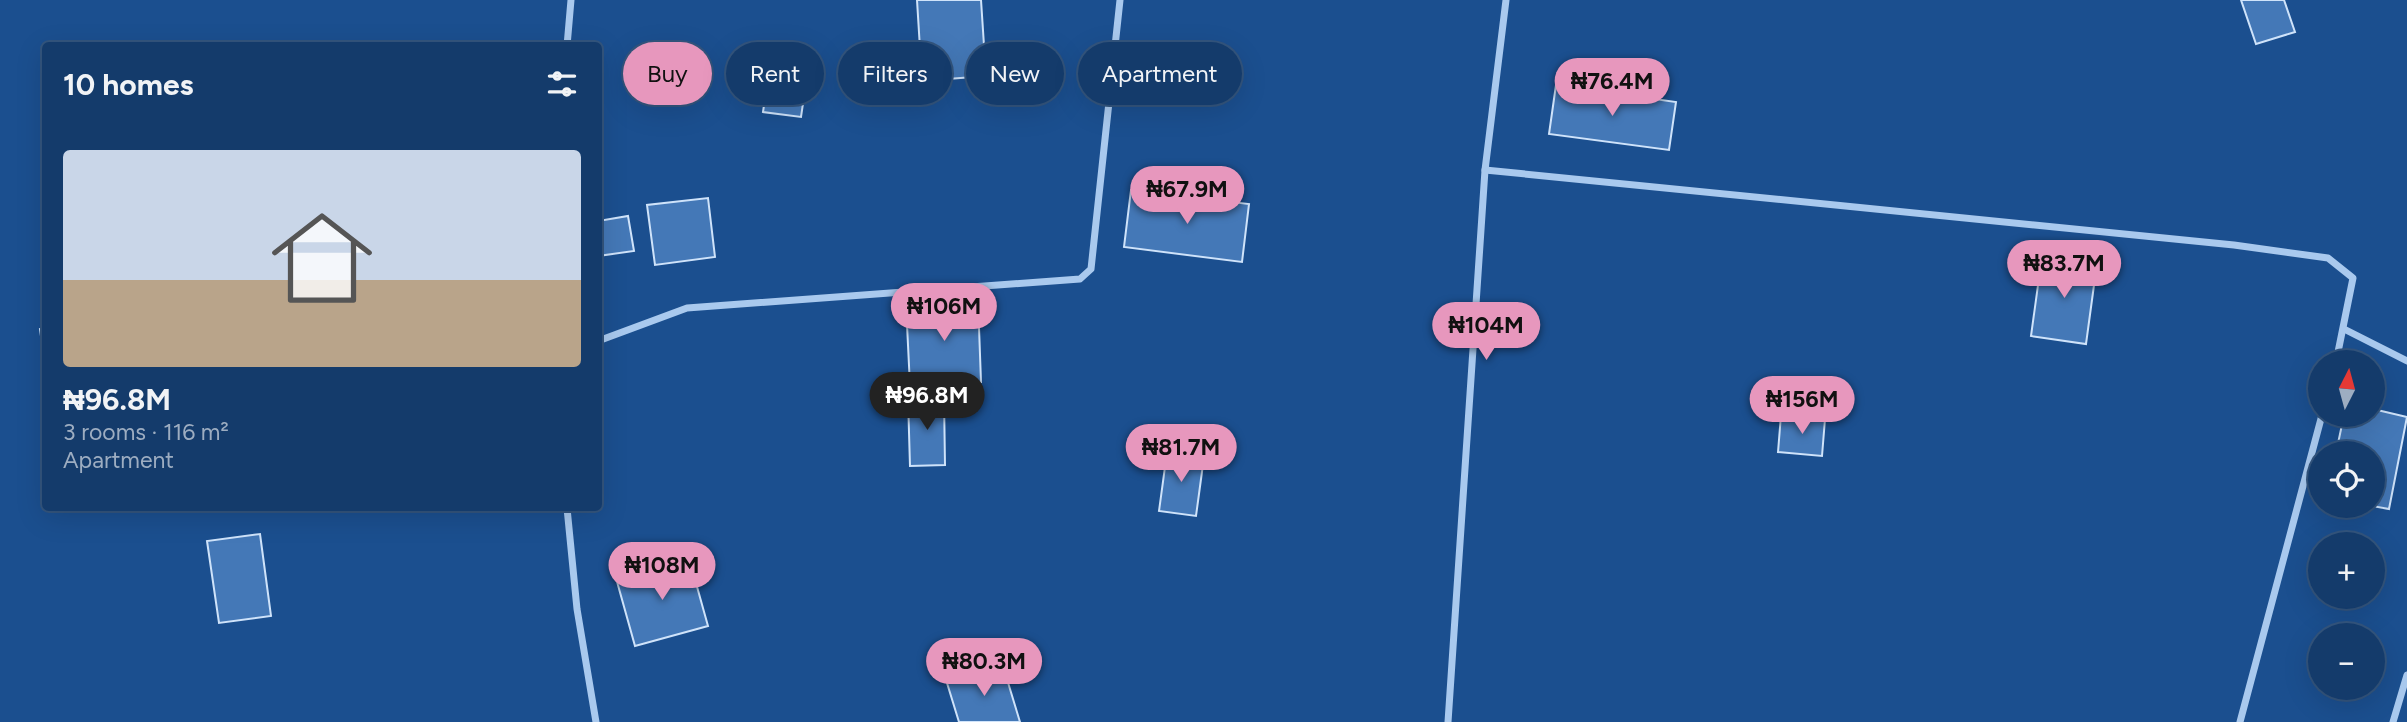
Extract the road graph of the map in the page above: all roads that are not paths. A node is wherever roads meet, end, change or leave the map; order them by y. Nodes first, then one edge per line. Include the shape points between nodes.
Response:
1 (571, 0) edge
2 (1120, 0) edge
3 (1506, 0) edge
4 (567, 42) edge
5 (1485, 170) junction
6 (2344, 329) junction
7 (602, 340) edge
8 (2339, 350) edge
9 (2407, 361) edge
10 (2319, 427) edge
11 (567, 511) edge
12 (2407, 675) edge
13 (596, 722) edge
14 (1448, 722) edge
15 (2240, 722) edge
16 (2393, 722) edge

1 - 4 street
2 - 7 street via 1091,269 1080,279 687,308
3 - 5 street
5 - 6 street via 2328,258 2353,278
5 - 14 street
6 - 8 street
6 - 9 street
10 - 15 street
11 - 13 street via 577,609
12 - 16 street

